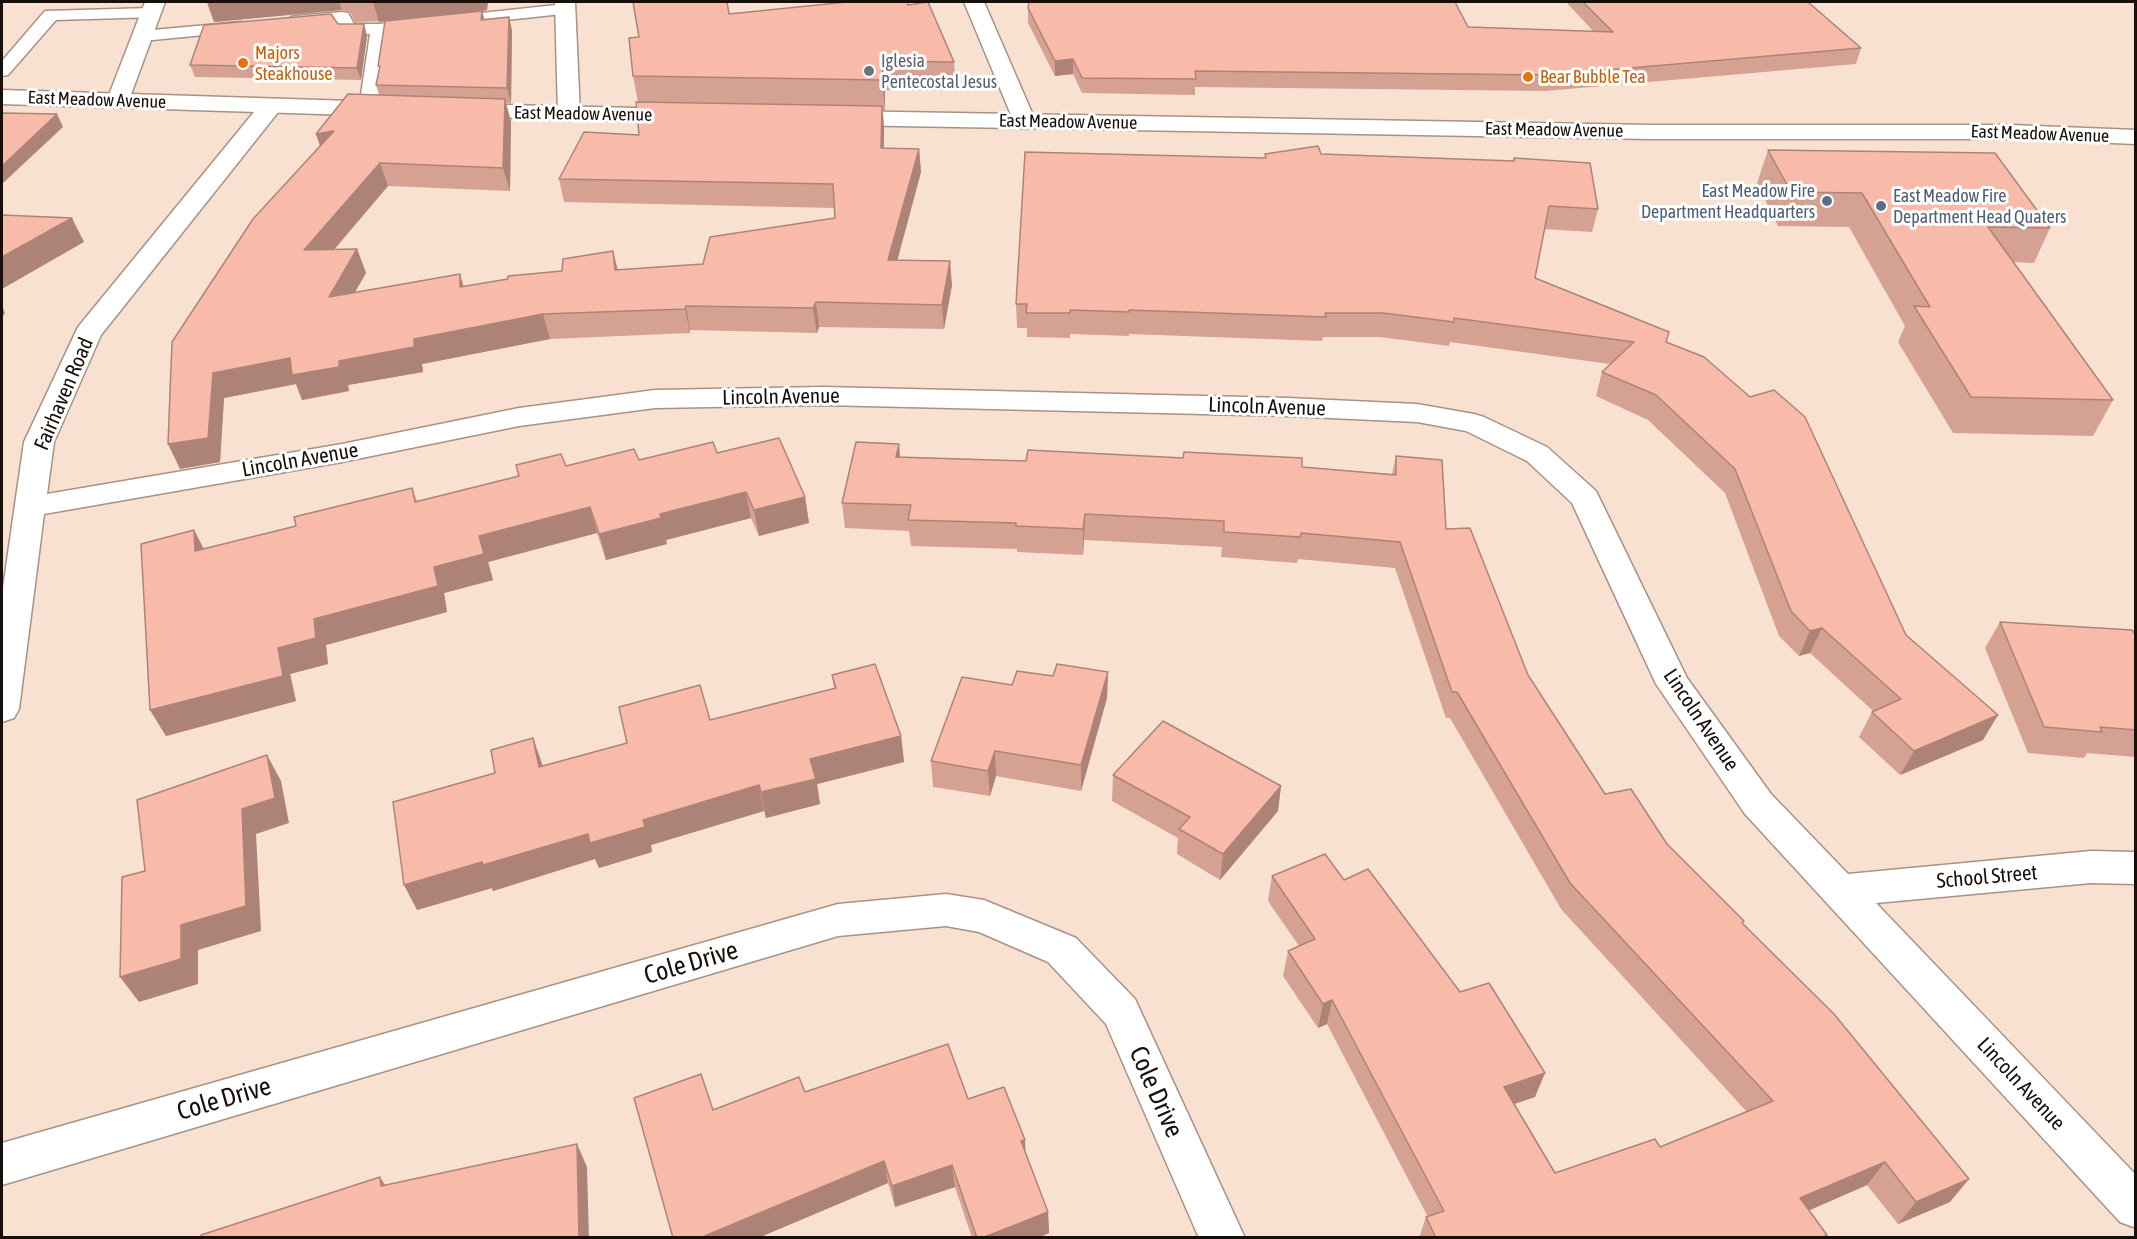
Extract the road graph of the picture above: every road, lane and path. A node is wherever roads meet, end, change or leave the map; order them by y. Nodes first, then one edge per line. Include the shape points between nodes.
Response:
1 (974, 2) edge
2 (565, 5) edge
3 (153, 7) edge
4 (283, 23) edge
5 (260, 25) edge
6 (379, 29) junction
7 (142, 36) junction
8 (2, 71) edge
9 (2, 97) edge
10 (118, 100) junction
11 (271, 106) junction
12 (368, 108) junction
13 (403, 109) edge
14 (439, 110) edge
15 (570, 114) junction
16 (701, 116) edge
17 (821, 118) edge
18 (1025, 122) junction
19 (2136, 137) edge
20 (28, 507) junction
21 (2, 709) edge
22 (2136, 868) edge
23 (1840, 891) junction
24 (2, 1164) edge
25 (2136, 1207) edge
26 (1221, 1238) edge

1 - 18 street
2 - 6 lane
2 - 15 street
3 - 7 street
3 - 8 lane via 51,15
4 - 6 lane via 342,17 348,29
5 - 7 lane
6 - 12 lane
7 - 10 street
9 - 10 street, East Meadow Avenue
10 - 11 street, East Meadow Avenue
11 - 12 street, East Meadow Avenue
11 - 20 street, Fairhaven Road via 88,333 39,442
12 - 13 street, East Meadow Avenue
14 - 15 street, East Meadow Avenue
15 - 16 street, East Meadow Avenue
17 - 18 street, East Meadow Avenue
18 - 19 street, East Meadow Avenue via 1650,132 2012,132
20 - 21 street, Fairhaven Road
20 - 23 street, Lincoln Avenue via 342,453 519,417 655,399 823,396 1288,407 1417,413 1474,423 1537,454 1585,498 1673,684 1758,804
22 - 23 street, School Street via 2091,867
23 - 25 street, Lincoln Avenue
24 - 26 street, Cole Drive via 838,920 946,910 984,916 1062,950 1121,1012

